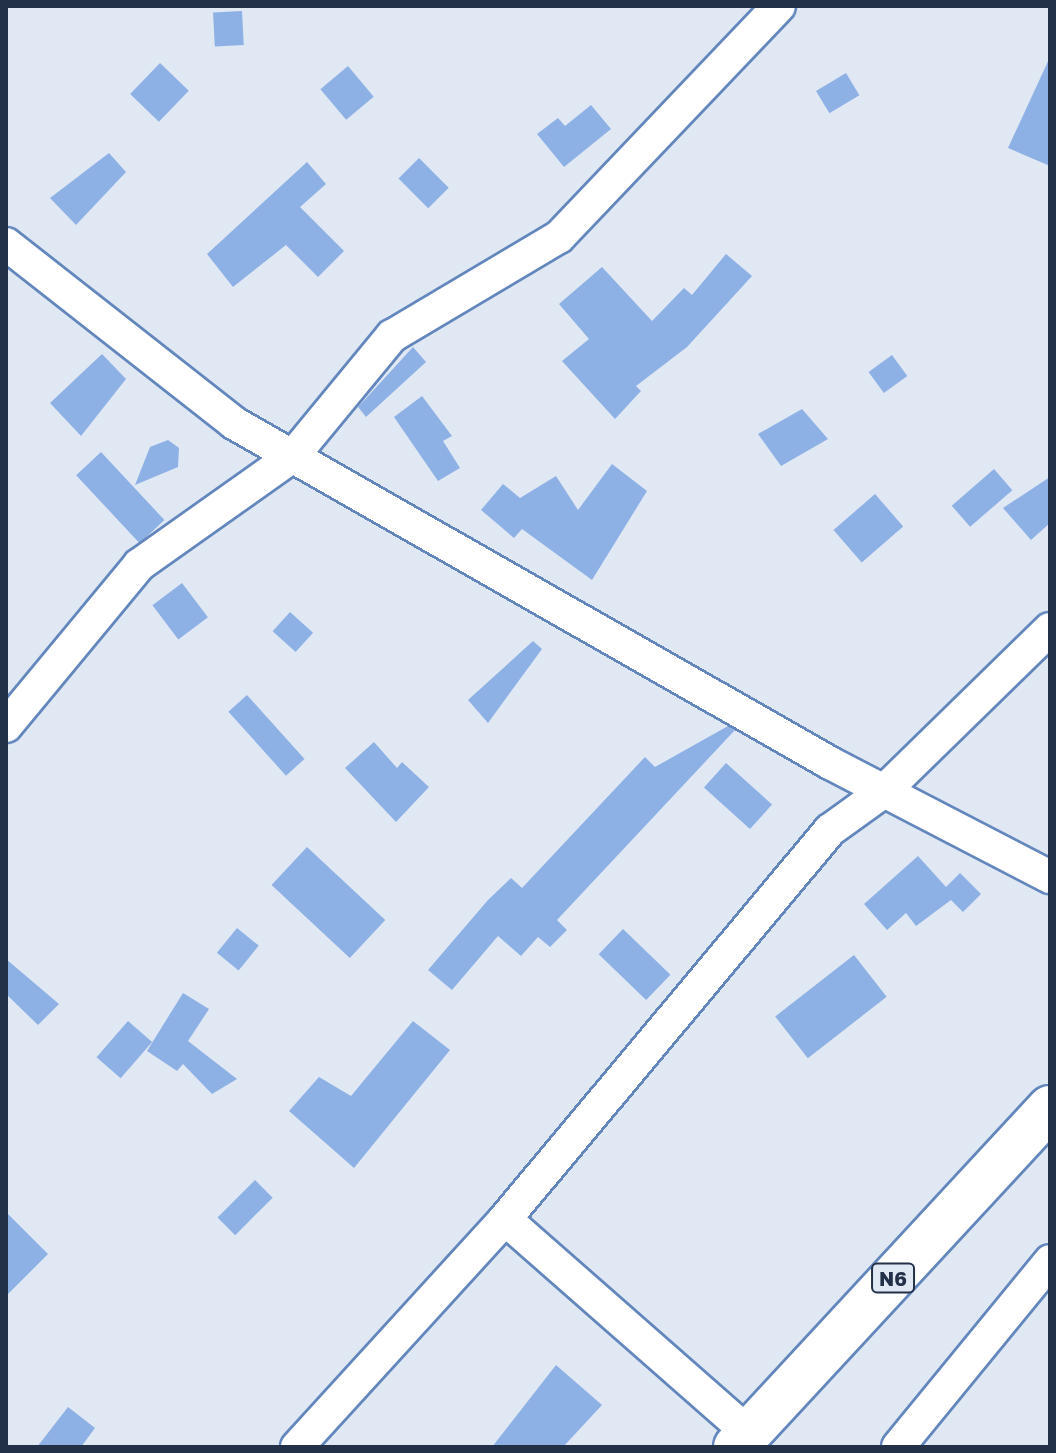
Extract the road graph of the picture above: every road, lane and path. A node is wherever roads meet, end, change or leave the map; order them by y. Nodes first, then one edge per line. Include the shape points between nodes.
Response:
1 (779, 6) edge
2 (6, 244) edge
3 (293, 456) junction
4 (1050, 629) edge
5 (6, 726) edge
6 (884, 791) junction
7 (1050, 877) edge
8 (1050, 1108) edge
9 (505, 1219) junction
10 (1050, 1261) edge
11 (742, 1440) edge
12 (297, 1447) edge
13 (898, 1447) edge

1 - 3 street via 559,237 392,336
2 - 3 street via 234,423
3 - 5 street via 139,565
3 - 6 street
4 - 6 street
6 - 7 street
6 - 9 street via 830,830
8 - 11 highway, N6
9 - 11 street
9 - 12 street
10 - 13 street

